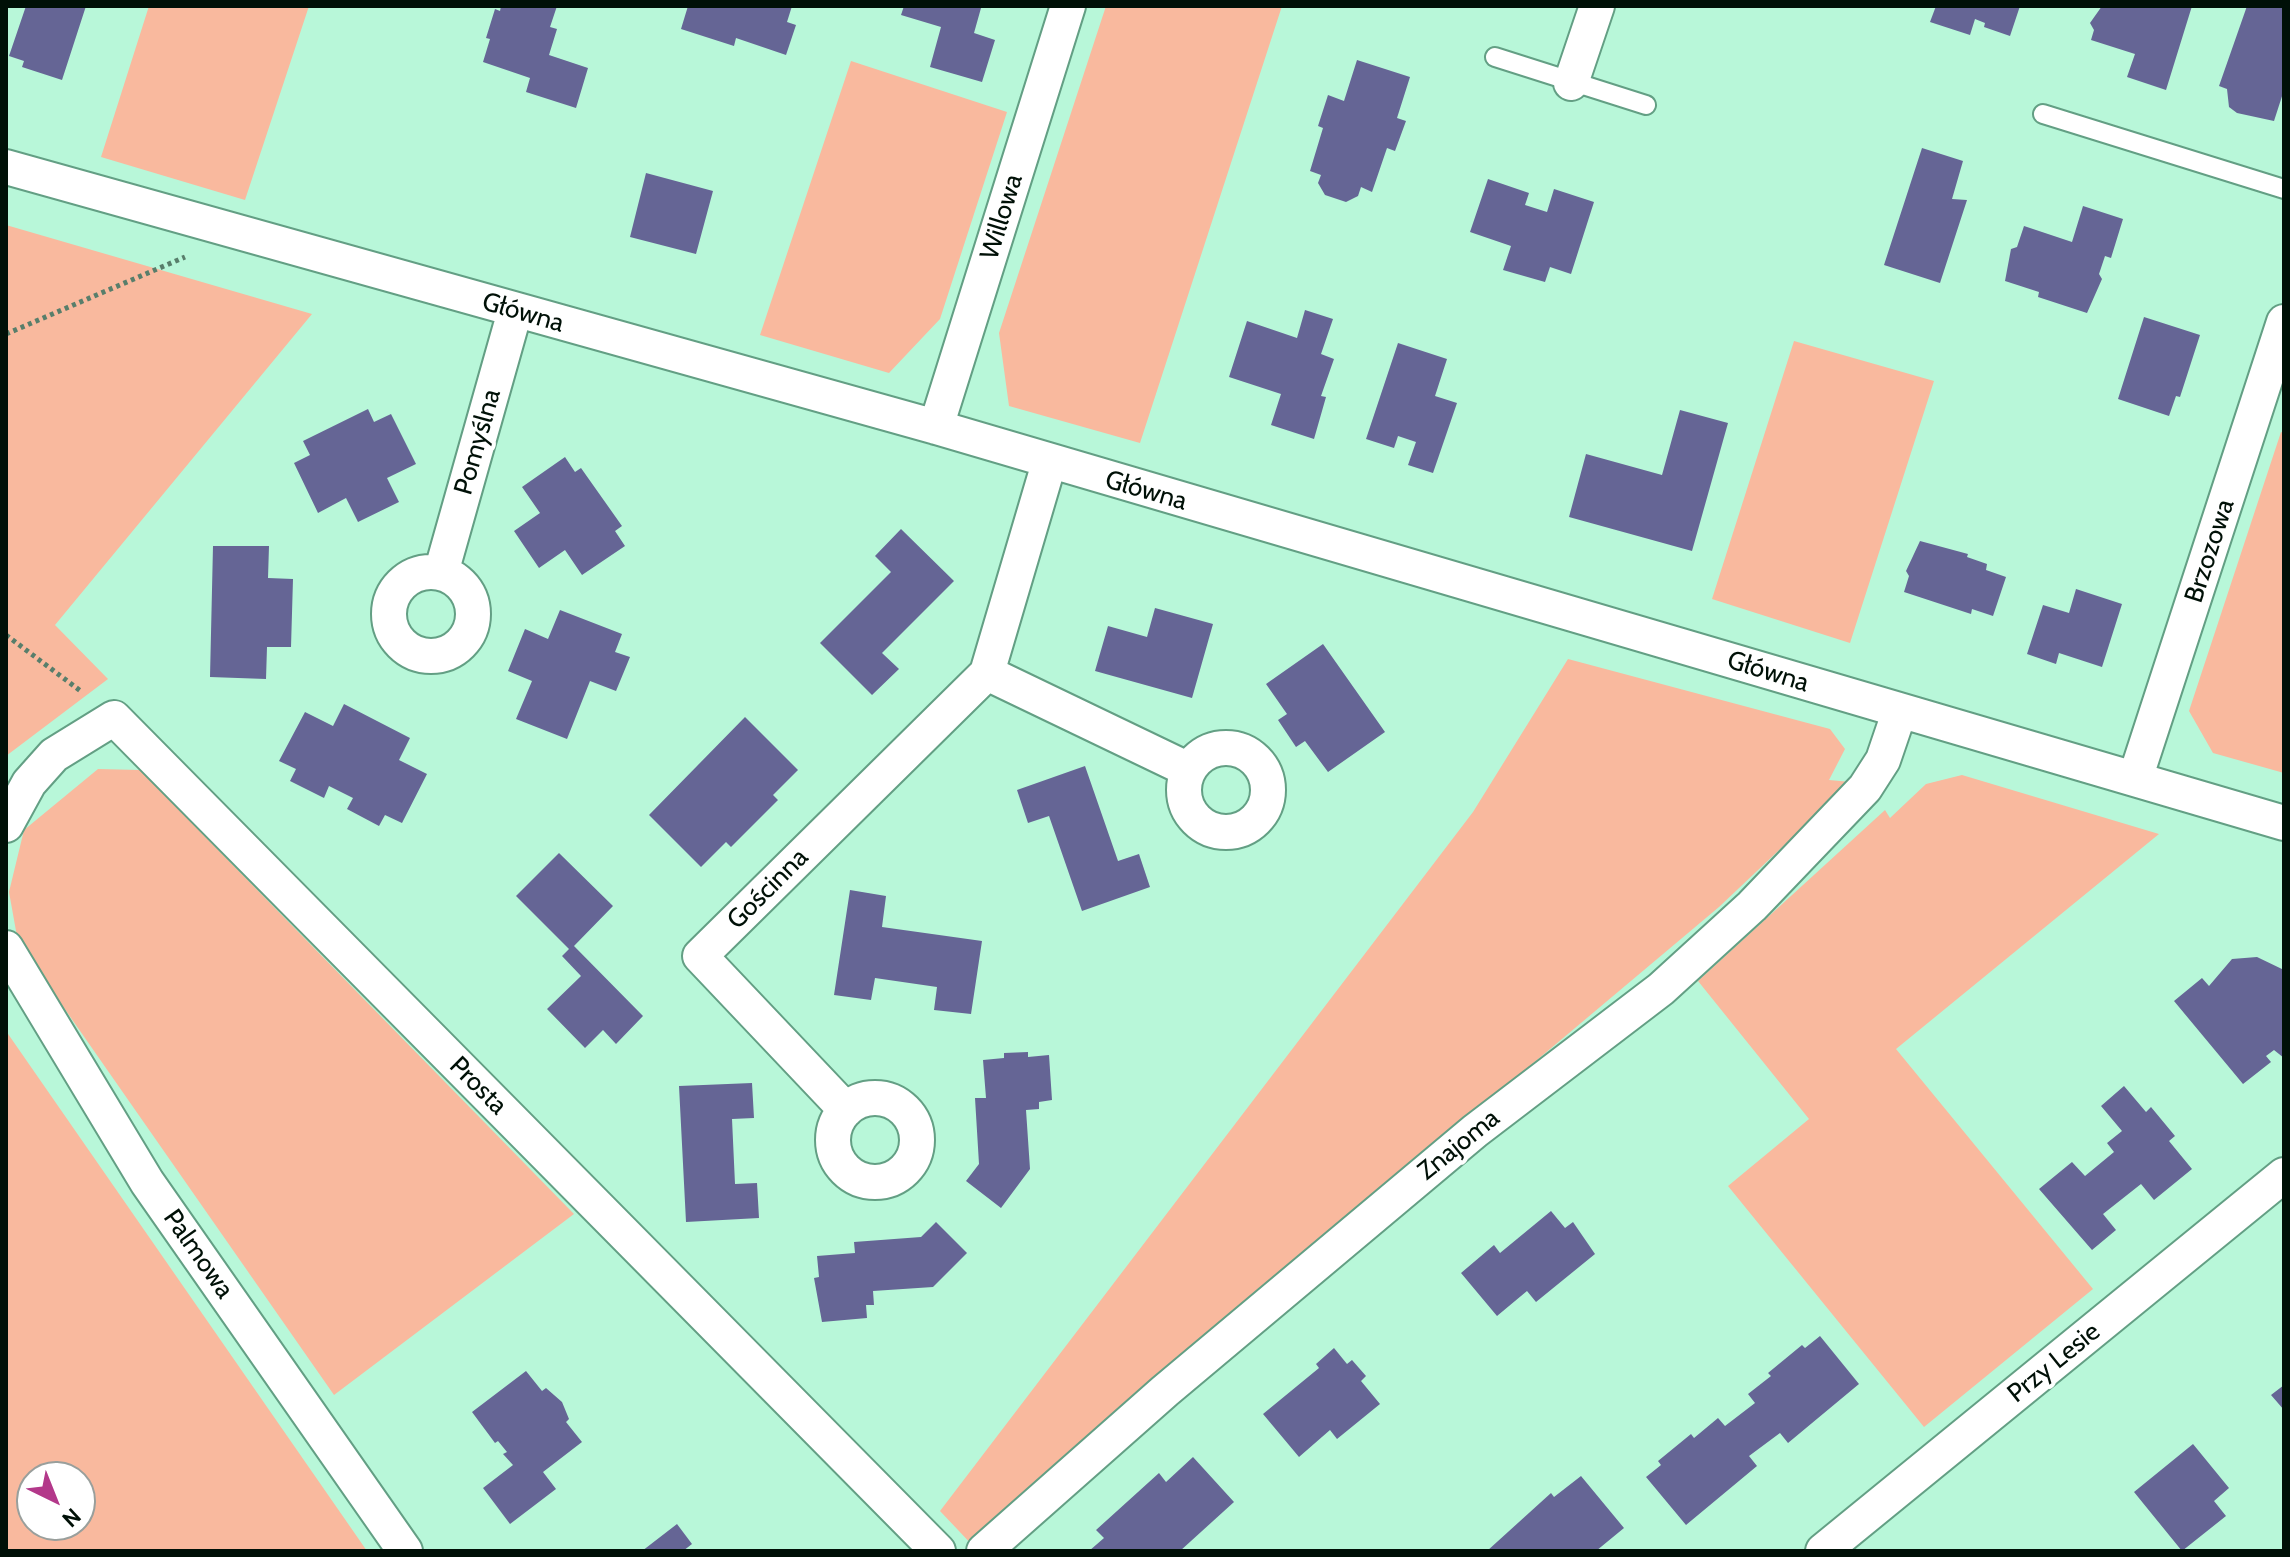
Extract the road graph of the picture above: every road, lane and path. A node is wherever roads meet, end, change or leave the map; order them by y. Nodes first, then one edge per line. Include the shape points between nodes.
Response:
1 (1068, 6) edge
2 (1597, 6) edge
3 (1495, 57) dead end
4 (1571, 83) junction
5 (1646, 105) dead end
6 (2043, 114) dead end
7 (6, 167) edge
8 (2284, 189) edge
9 (198, 251) dead end
10 (515, 311) junction
11 (2284, 322) edge
12 (6, 334) edge
13 (936, 427) junction
14 (1049, 463) junction
15 (441, 573) dead end
16 (6, 635) edge
17 (987, 673) junction
18 (1899, 713) junction
19 (114, 718) junction
20 (1189, 770) dead end
21 (2135, 779) junction
22 (2284, 823) edge
23 (6, 825) edge
24 (6, 948) edge
25 (846, 1110) dead end
26 (2284, 1175) edge
27 (405, 1551) edge
28 (938, 1551) edge
29 (984, 1551) edge
30 (1823, 1551) edge

1 - 13 street, Willowa
2 - 4 street
3 - 4 lane
4 - 5 lane
6 - 8 lane
7 - 10 street, Główna
9 - 12 path
10 - 13 street, Główna
10 - 15 street, Pomyślna
11 - 21 street, Brzozowa
13 - 14 street, Główna
14 - 17 street, Gościnna
14 - 18 street, Główna via 1601,621
16 - 19 path
17 - 20 street
17 - 25 street, Gościnna via 700,956
18 - 21 street, Główna
18 - 29 street, Znajoma via 1883,760 1865,788 1752,906 1661,989 1475,1131 1200,1361
19 - 23 street via 54,755 29,783
19 - 28 street, Prosta
21 - 22 street, Główna
24 - 27 street, Palmowa via 147,1182
26 - 30 street, Przy Lesie

